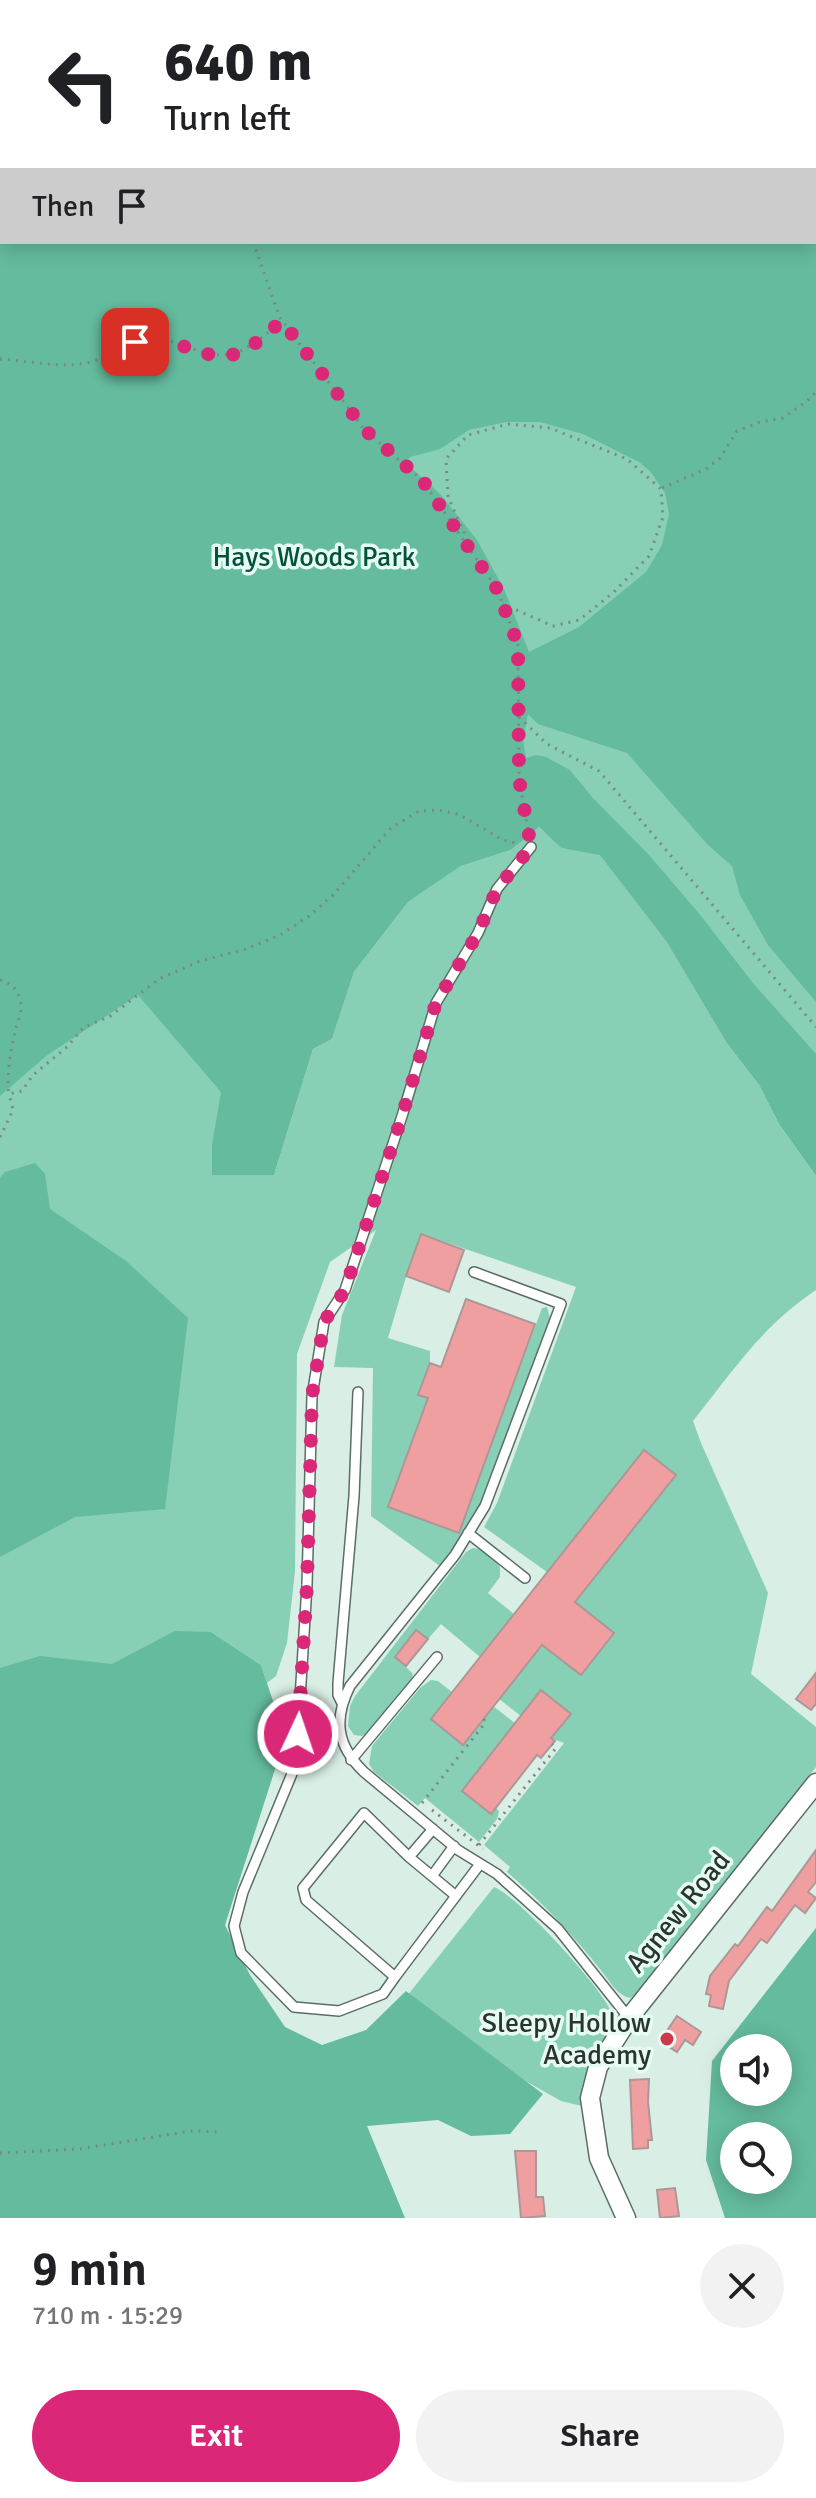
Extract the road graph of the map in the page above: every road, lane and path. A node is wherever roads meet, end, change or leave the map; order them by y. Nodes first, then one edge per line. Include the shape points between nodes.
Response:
1 (254, 244) edge
2 (282, 321) junction
3 (0, 359) edge
4 (816, 392) edge
5 (661, 489) junction
6 (475, 558) junction
7 (503, 604) junction
8 (519, 717) junction
9 (531, 847) junction
10 (0, 980) edge
11 (816, 1027) edge
12 (9, 1094) junction
13 (0, 1137) edge
14 (474, 1272) dead end
15 (358, 1392) dead end
16 (468, 1533) junction
17 (525, 1578) dead end
18 (437, 1657) dead end
19 (342, 1703) junction
20 (484, 1719) dead end
21 (552, 1744) dead end
22 (351, 1760) junction
23 (816, 1783) edge
24 (433, 1829) junction
25 (454, 1846) junction
26 (479, 1846) junction
27 (489, 1854) dead end
28 (409, 1857) junction
29 (480, 1864) junction
30 (432, 1876) junction
31 (456, 1896) junction
32 (395, 1977) junction
33 (629, 2018) junction
34 (219, 2132) dead end
35 (0, 2153) edge
36 (626, 2218) edge

1 - 2 path
2 - 3 path via 224,357 156,339 78,365
2 - 6 path via 365,430 423,481
4 - 5 path via 783,418 737,431 706,469
5 - 6 path via 627,459 550,428 508,424 468,435 446,459 448,497
5 - 7 path via 663,517 649,556 579,620 553,626
6 - 7 path
7 - 8 path via 518,645
8 - 9 path via 519,779
8 - 11 path via 547,744 599,771
9 - 12 path via 503,840 458,814 419,811 391,828 309,916 280,935 159,979 109,1017 84,1027 22,1091
9 - 32 lane via 497,889 478,933 436,1003 345,1290 324,1322 312,1396 296,1764 234,1926 241,1953 294,2007 339,2011 383,1994
10 - 12 path via 15,988 21,1009
12 - 13 path via 13,1110
14 - 16 lane via 561,1304 485,1506
15 - 19 lane via 338,1683
16 - 17 lane
16 - 19 lane
18 - 22 lane
19 - 22 lane via 342,1741
20 - 26 path via 422,1802
21 - 26 path via 556,1748
22 - 24 lane
23 - 33 street, Agnew Road
24 - 25 lane
24 - 28 lane
25 - 29 lane
25 - 30 lane
26 - 27 path
28 - 30 lane
28 - 32 lane via 364,1813 303,1888 306,1900
29 - 31 lane
29 - 33 lane via 558,1929
30 - 31 lane
31 - 32 lane
33 - 36 street, Agnew Road via 598,2067 590,2098 599,2158
34 - 35 path

